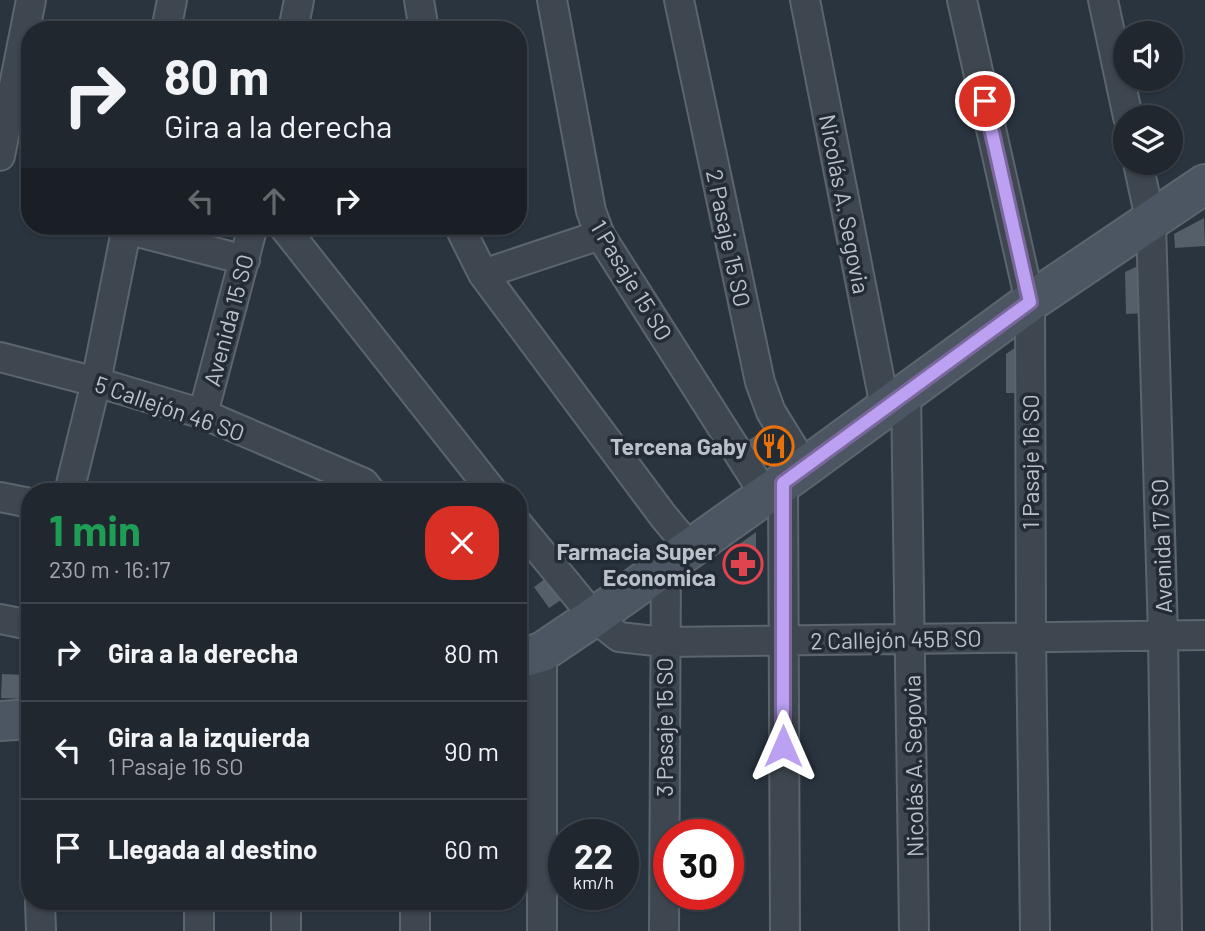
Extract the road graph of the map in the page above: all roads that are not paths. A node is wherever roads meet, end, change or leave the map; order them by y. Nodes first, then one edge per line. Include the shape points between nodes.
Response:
1 (31, 0) edge
2 (172, 0) edge
3 (299, 0) edge
4 (419, 0) edge
5 (552, 0) edge
6 (679, 0) edge
7 (805, 0) edge
8 (962, 0) edge
9 (1103, 0) edge
10 (27, 21) edge
11 (168, 21) edge
12 (295, 21) edge
13 (422, 21) edge
14 (21, 50) edge
15 (1125, 105) edge
16 (0, 156) edge
17 (1141, 175) edge
18 (1205, 184) edge
19 (1151, 223) junction
20 (124, 235) edge
21 (155, 235) edge
22 (251, 235) edge
23 (291, 235) edge
24 (464, 235) edge
25 (600, 235) junction
26 (245, 260) junction
27 (483, 274) junction
28 (1030, 302) junction
29 (0, 357) edge
30 (96, 382) junction
31 (896, 400) junction
32 (203, 414) junction
33 (784, 482) junction
34 (71, 483) edge
35 (362, 483) edge
36 (486, 483) edge
37 (0, 497) edge
38 (21, 501) edge
39 (527, 535) edge
40 (678, 556) junction
41 (594, 617) junction
42 (0, 619) edge
43 (21, 623) edge
44 (1163, 635) junction
45 (1205, 635) edge
46 (1031, 637) junction
47 (911, 639) junction
48 (783, 640) junction
49 (664, 642) junction
50 (530, 655) edge
51 (21, 719) edge
52 (0, 720) edge
53 (40, 910) edge
54 (198, 910) edge
55 (286, 910) edge
56 (415, 910) edge
57 (41, 931) edge
58 (199, 931) edge
59 (286, 931) edge
60 (415, 931) edge
61 (542, 931) edge
62 (664, 931) edge
63 (785, 931) edge
64 (914, 931) edge
65 (1035, 931) edge
66 (1167, 931) edge

1 - 10 street
2 - 11 street
3 - 12 street
4 - 13 street
5 - 25 street, 1 Pasaje 15 SO via 591,211
6 - 33 street, 2 Pasaje 15 SO
7 - 31 street, Nicolás A. Segovia
8 - 28 street, 1 Pasaje 16 SO
9 - 15 street
14 - 16 street
17 - 19 street, Avenida 17 SO
18 - 19 street
19 - 28 street
19 - 44 street, Avenida 17 SO
20 - 30 street
21 - 26 street
22 - 26 street, Avenida 15 SO
23 - 36 street
24 - 27 street
25 - 27 street
25 - 33 street, 1 Pasaje 15 SO
26 - 32 street, Avenida 15 SO
27 - 40 street via 664,517
28 - 31 street
28 - 46 street, 1 Pasaje 16 SO
29 - 30 street, 5 Callejón 46 SO
30 - 32 street, 5 Callejón 46 SO
30 - 34 street
31 - 33 street
31 - 47 street, Nicolás A. Segovia
32 - 35 street, 5 Callejón 46 SO
33 - 40 street
33 - 48 street
37 - 38 street
39 - 41 street, 2 Callejón 45B SO
40 - 41 street
40 - 49 street, 3 Pasaje 15 SO
41 - 49 street, 2 Callejón 45B SO via 619,638
41 - 50 street
42 - 43 street
44 - 45 street, 2 Callejón 45B SO
44 - 46 street, 2 Callejón 45B SO
44 - 66 street, Avenida 17 SO
46 - 47 street, 2 Callejón 45B SO
46 - 65 street, 1 Pasaje 16 SO
47 - 48 street, 2 Callejón 45B SO
47 - 64 street, Nicolás A. Segovia
48 - 49 street, 2 Callejón 45B SO
48 - 63 street
49 - 62 street, 3 Pasaje 15 SO
50 - 61 street
51 - 52 street
53 - 57 street
54 - 58 street
55 - 59 street
56 - 60 street

